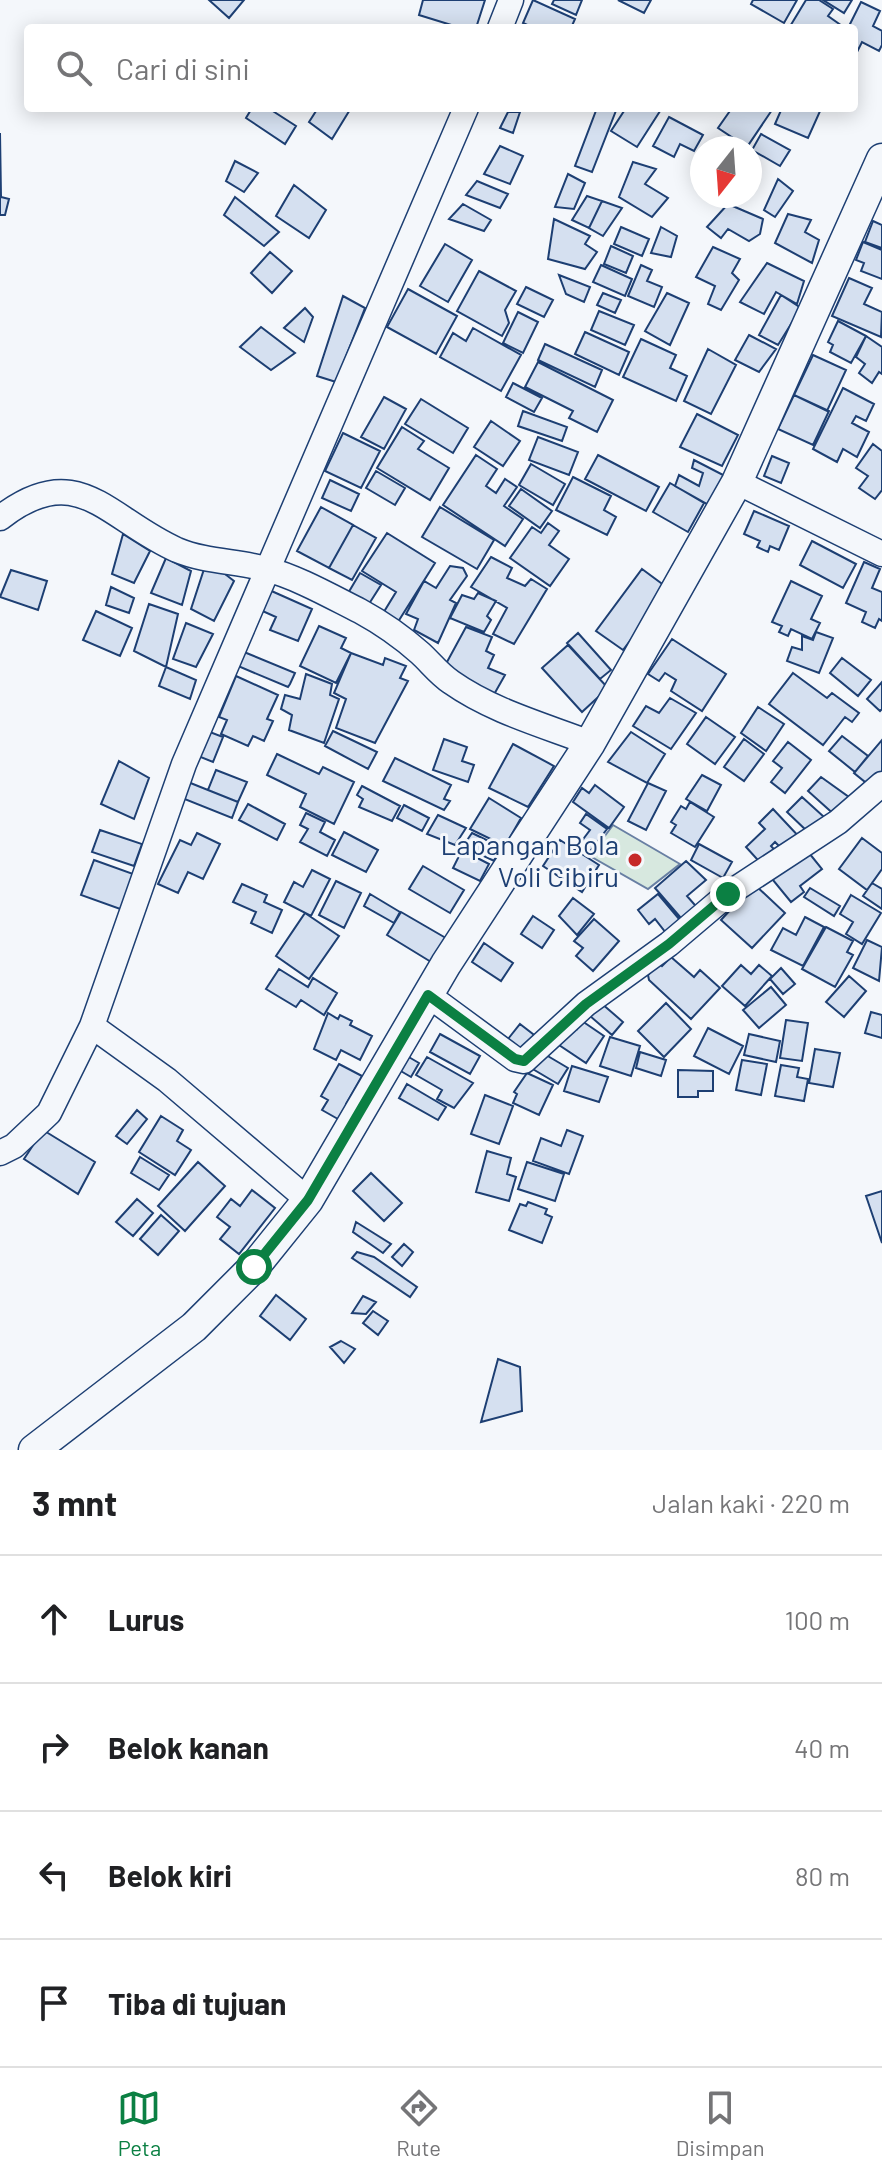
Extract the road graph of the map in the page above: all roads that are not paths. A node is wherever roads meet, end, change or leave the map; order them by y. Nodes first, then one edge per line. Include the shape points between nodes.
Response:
1 (511, 0) edge
2 (502, 24) edge
3 (464, 112) edge
4 (882, 159) edge
5 (737, 482) junction
6 (0, 518) edge
7 (882, 554) edge
8 (268, 569) junction
9 (590, 743) junction
10 (882, 784) edge
11 (428, 995) junction
12 (92, 1026) junction
13 (0, 1153) edge
14 (308, 1200) junction
15 (34, 1450) edge

1 - 2 street
3 - 8 street
4 - 5 main road
5 - 7 street
5 - 9 main road
6 - 8 street via 29,498 77,491 178,550
8 - 9 street via 374,619 480,700
8 - 12 street via 184,764
9 - 11 main road
10 - 11 street via 838,822 728,894 578,1010 524,1061
11 - 14 main road
12 - 13 street via 49,1113
12 - 14 street via 167,1080
14 - 15 main road via 254,1267 194,1327

